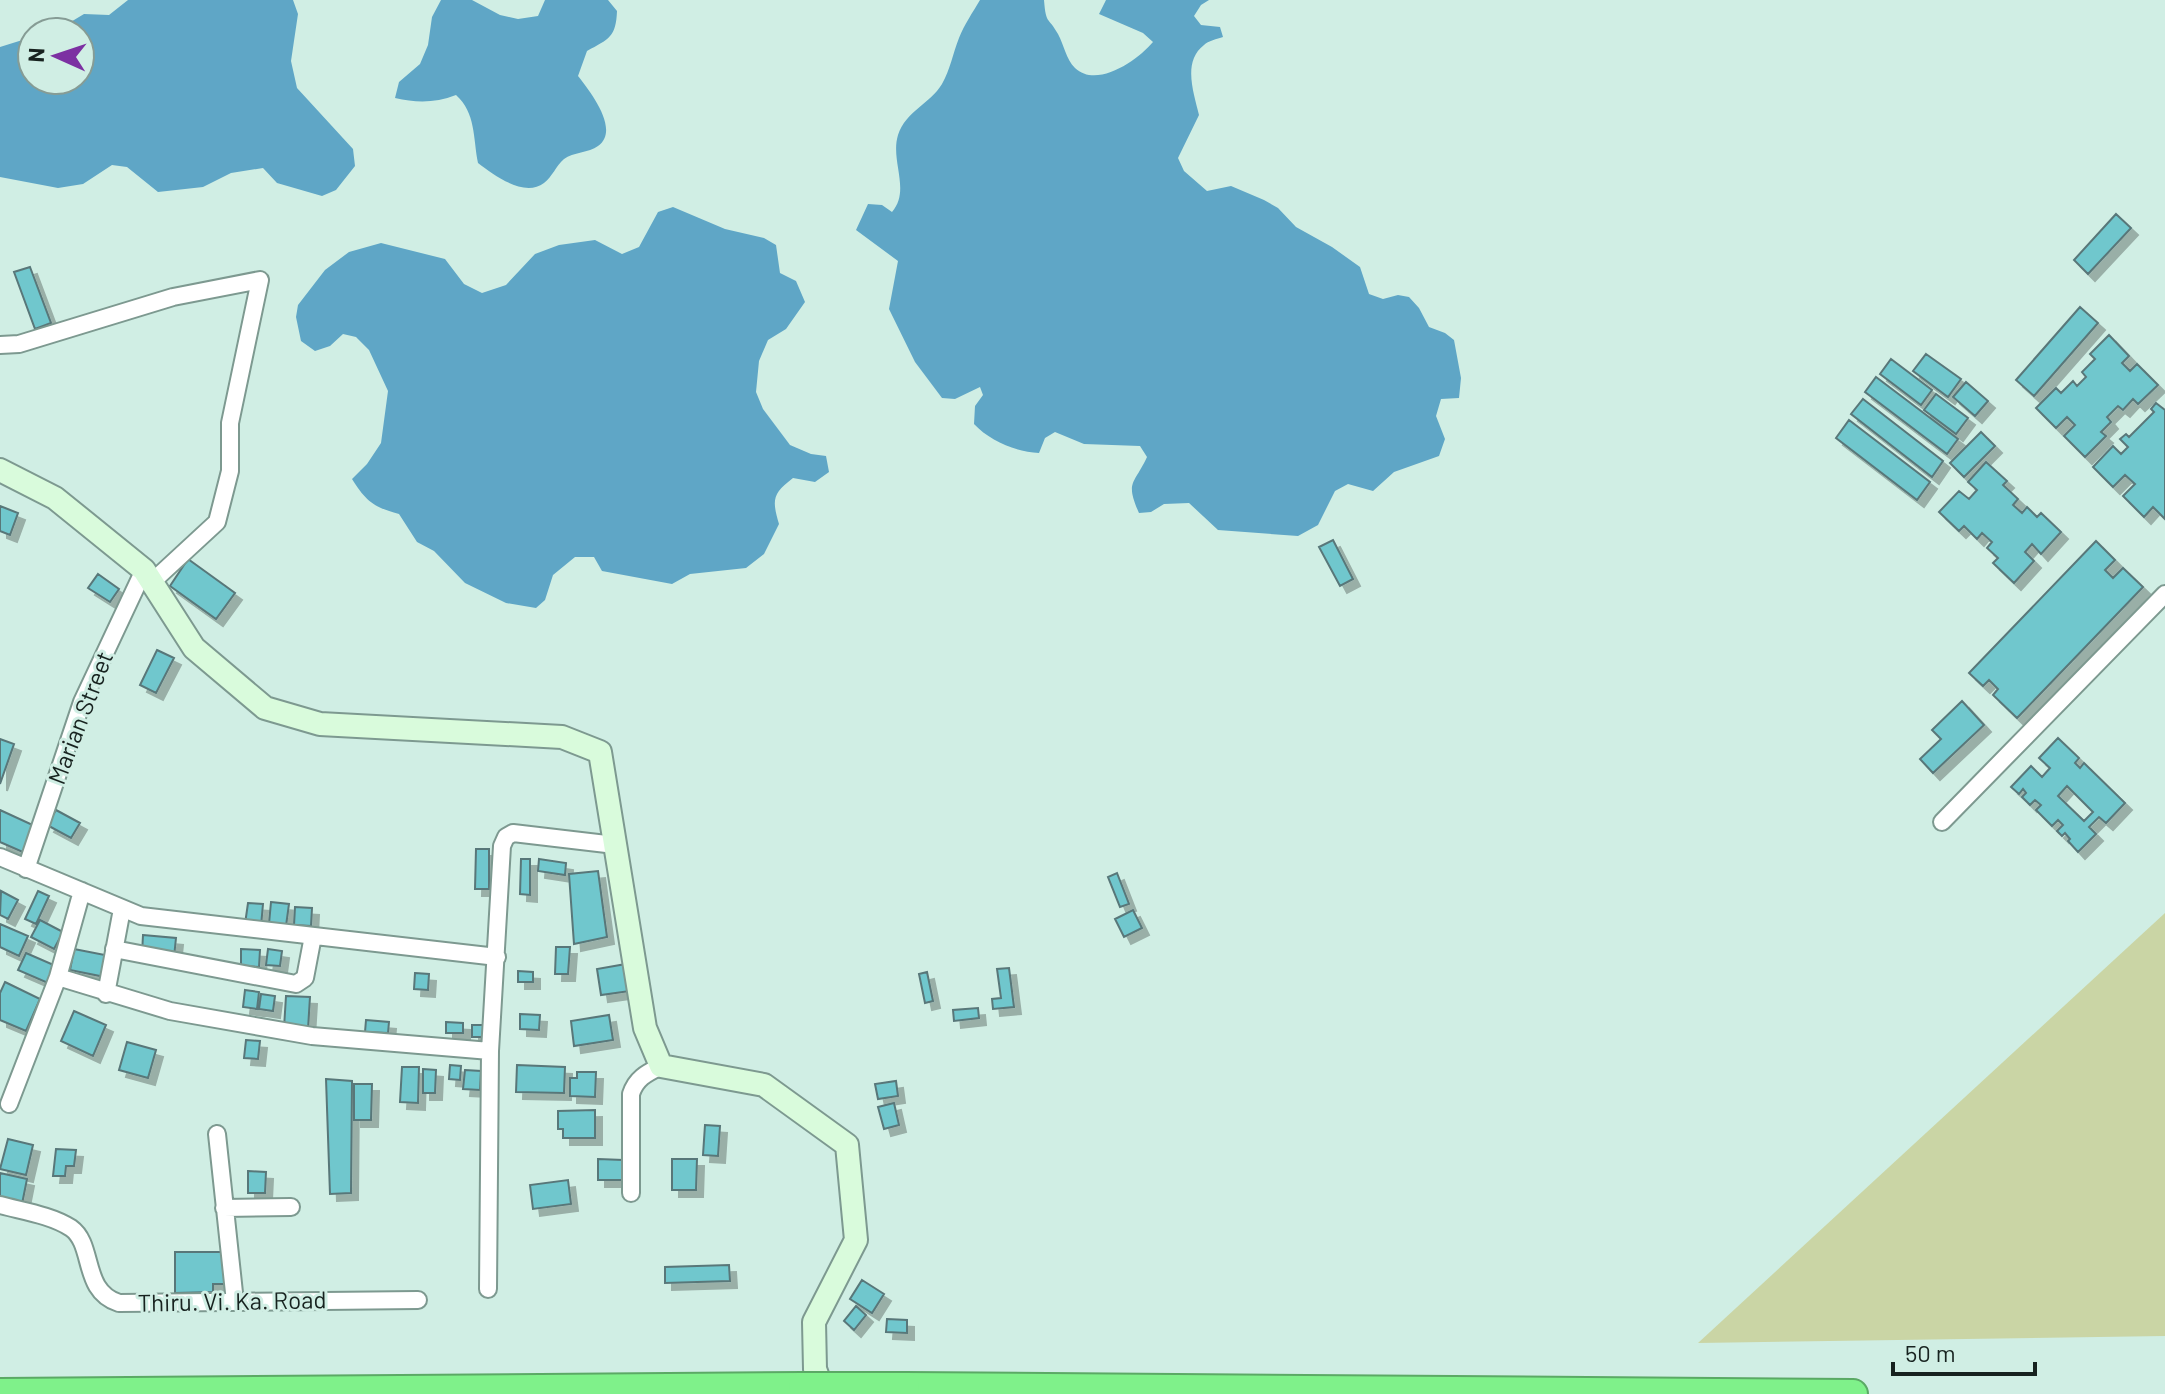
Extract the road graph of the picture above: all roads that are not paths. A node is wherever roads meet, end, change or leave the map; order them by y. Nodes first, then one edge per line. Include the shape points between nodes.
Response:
1 (0, 345) edge
2 (0, 470) edge
3 (148, 576) junction
4 (2165, 594) edge
5 (1942, 822) dead end
6 (615, 845) junction
7 (1, 860) edge
8 (26, 869) junction
9 (82, 891) junction
10 (122, 909) junction
11 (313, 936) junction
12 (114, 949) junction
13 (497, 957) junction
14 (58, 977) junction
15 (106, 994) junction
16 (490, 1051) junction
17 (661, 1066) junction
18 (9, 1104) dead end
19 (217, 1134) dead end
20 (631, 1193) dead end
21 (0, 1205) edge
22 (291, 1207) dead end
23 (224, 1208) junction
24 (488, 1289) dead end
25 (418, 1300) dead end
26 (235, 1302) junction
27 (813, 1390) edge
28 (0, 1393) edge
29 (1613, 1394) edge
30 (1853, 1394) edge

1 - 3 street via 19,344 173,297 260,280 230,423 230,471 217,522
2 - 3 street via 55,498
3 - 6 street via 194,648 265,708 320,724 562,737 600,752
3 - 8 street, Marian Street via 82,702
4 - 5 street
6 - 13 street via 513,833 506,837
6 - 17 street via 645,1028
7 - 8 street
8 - 9 street
9 - 10 street
9 - 14 street
10 - 11 street via 141,916
10 - 12 street
11 - 12 street via 305,978 296,984
11 - 13 street
12 - 15 street
13 - 16 street
14 - 15 street
14 - 18 street
15 - 16 street via 312,1036
16 - 24 street
17 - 20 street via 634,1083 631,1094
17 - 27 street via 764,1085 847,1145 856,1240 814,1322
19 - 23 street
21 - 26 street, Thiru. Vi. Ka. Road via 72,1229 98,1289 109,1300
22 - 23 street
23 - 26 street
25 - 26 street, Thiru. Vi. Ka. Road
27 - 28 highway
27 - 29 highway, bridge
29 - 30 highway

